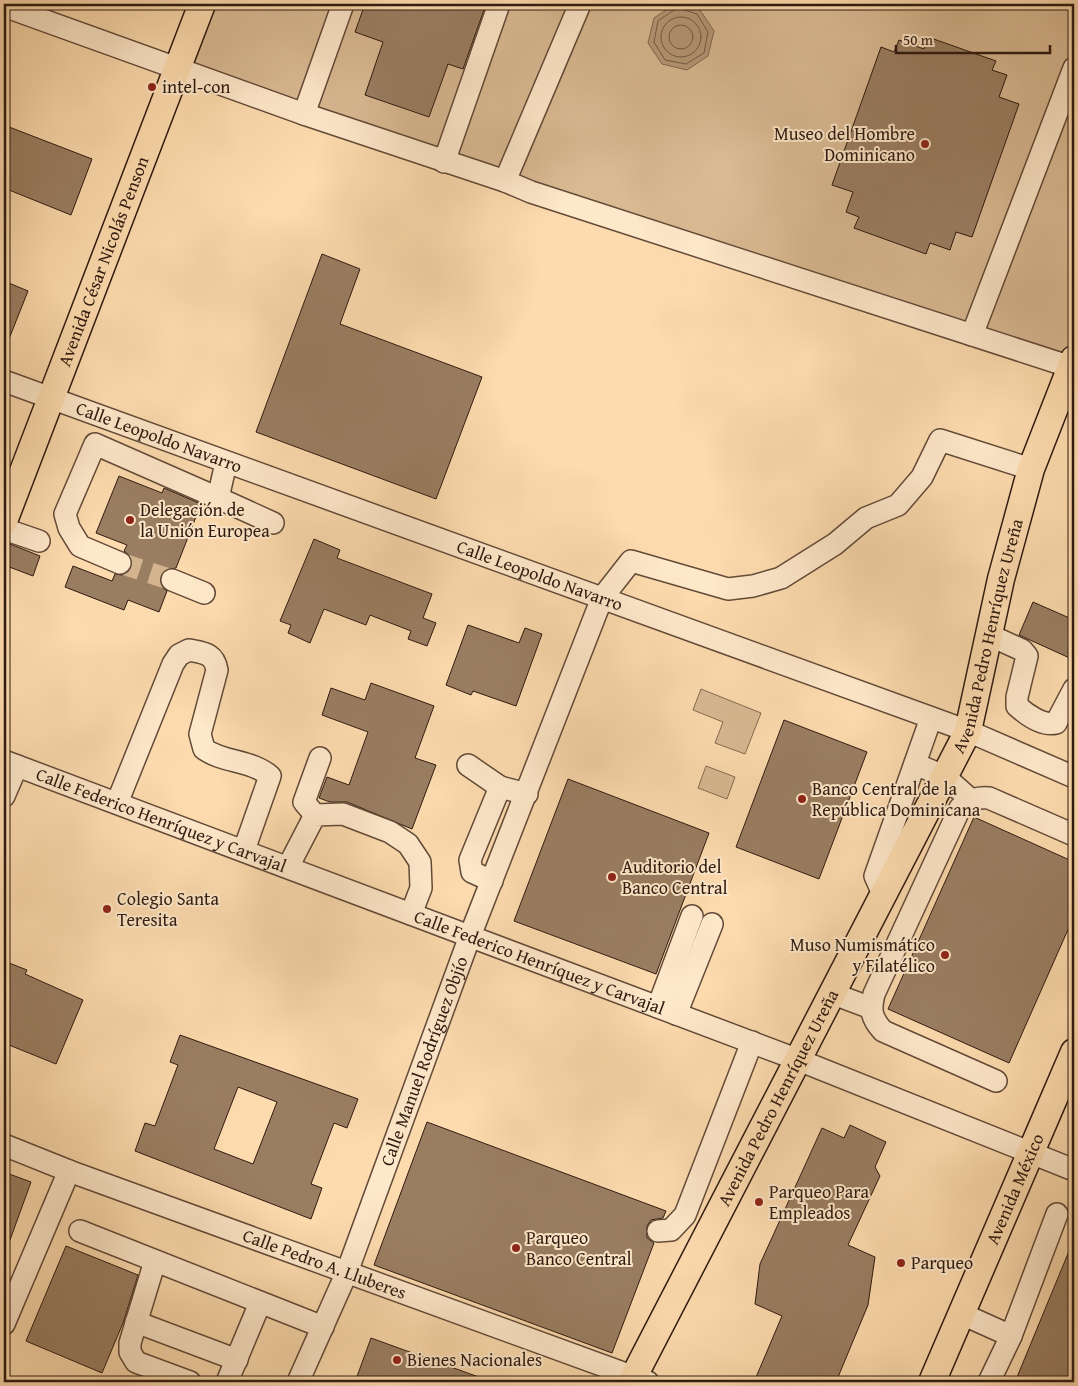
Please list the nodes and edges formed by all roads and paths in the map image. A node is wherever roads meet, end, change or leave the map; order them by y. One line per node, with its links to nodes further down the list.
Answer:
1 (202, 4): 6 (main road, Avenida César Nicolás Penson)
2 (343, 4): 8 (street)
3 (499, 4): 9 (street)
4 (580, 4): 10 (street)
5 (4, 6): 6 (street)
6 (178, 68): 8 (street); 15 (main road, Avenida César Nicolás Penson)
7 (1074, 68): 11 (street)
8 (304, 114): 9 (street)
9 (444, 162): 10 (street)
10 (505, 181): 11 (street)
11 (972, 336): 12 (street)
12 (1073, 363): 14 (main road, Avenida Pedro Henríquez Ureña)
13 (4, 381): 15 (street, Calle Leopoldo Navarro)
14 (1068, 397): 17 (main road, Avenida Pedro Henríquez Ureña)
15 (50, 399): 16 (street, Calle Leopoldo Navarro); 18 (main road, Avenida César Nicolás Penson)
16 (226, 463): 19 (street); 27 (street, Calle Leopoldo Navarro)
17 (1031, 469): 27 (street, Calle Manuel Rodríguez Objío); 28 (main road, Avenida Pedro Henríquez Ureña)
18 (10, 485): 20 (main road, Avenida César Nicolás Penson)
19 (218, 498): 21 (street); 24 (street)
20 (4, 521)
21 (273, 523)
22 (4, 529): 23 (street)
23 (39, 541)
24 (120, 563)
25 (172, 580): 26 (street)
26 (204, 593)
27 (602, 598): 30 (street, Calle Leopoldo Navarro); 39 (street, Calle Manuel Rodríguez Objío)
28 (989, 635): 29 (street); 31 (main road, Avenida Pedro Henríquez Ureña)
29 (1074, 688)
30 (931, 718): 31 (street, Calle Leopoldo Navarro); 34 (street)
31 (968, 731): 36 (main road, Avenida Pedro Henríquez Ureña); 37 (street, Calle Leopoldo Navarro)
32 (320, 758): 43 (street)
33 (10, 763): 40 (street); 42 (street, Calle Federico Henríquez y Carvajal)
34 (914, 764): 36 (street); 48 (street)
35 (468, 765): 38 (street)
36 (944, 776): 41 (street); 48 (main road, Avenida Pedro Henríquez Ureña)
37 (1074, 777)
38 (500, 787): 39 (street); 47 (street)
39 (526, 794): 47 (street, Calle Manuel Rodríguez Objío)
40 (4, 796)
41 (971, 800): 44 (street); 54 (street)
42 (117, 803): 45 (street, Calle Federico Henríquez y Carvajal); 45 (street)
43 (315, 815): 46 (street); 49 (street)
44 (1074, 836)
45 (244, 850): 46 (street, Calle Federico Henríquez y Carvajal)
46 (288, 867): 49 (street, Calle Federico Henríquez y Carvajal)
47 (492, 881): 52 (street, Calle Manuel Rodríguez Objío)
48 (882, 894): 53 (main road, Avenida Pedro Henríquez Ureña)
49 (411, 914): 52 (street, Calle Federico Henríquez y Carvajal)
50 (692, 916): 55 (street)
51 (712, 924): 55 (street)
52 (470, 936): 55 (street, Calle Federico Henríquez y Carvajal); 71 (street, Calle Manuel Rodríguez Objío)
53 (831, 993): 54 (street); 58 (main road, Avenida Pedro Henríquez Ureña)
54 (871, 1008): 59 (street)
55 (667, 1010): 56 (street, Calle Federico Henríquez y Carvajal)
56 (752, 1042): 58 (street, Calle Federico Henríquez y Carvajal); 66 (street)
57 (1074, 1052): 61 (main road, Avenida México)
58 (796, 1059): 61 (street, Calle Federico Henríquez y Carvajal); 64 (main road, Avenida Pedro Henríquez Ureña)
59 (996, 1081)
60 (4, 1145): 63 (street, Calle Pedro A. Lluberes)
61 (1030, 1154): 62 (street, Calle Federico Henríquez y Carvajal); 73 (main road, Avenida México)
62 (1074, 1170)
63 (69, 1171): 71 (street, Calle Pedro A. Lluberes); 75 (street)
64 (718, 1211): 66 (street); 69 (main road, Avenida Pedro Henríquez Ureña)
65 (1057, 1214): 77 (street)
66 (683, 1217): 68 (street); 69 (street)
67 (80, 1230): 70 (street)
68 (658, 1231)
69 (702, 1244): 79 (main road, Avenida Pedro Henríquez Ureña)
70 (155, 1261): 72 (street); 74 (street)
71 (347, 1272): 76 (street, Calle Manuel Rodríguez Objío); 79 (street, Calle Pedro A. Lluberes)
72 (260, 1303): 76 (street); 78 (street)
73 (962, 1314): 77 (street); 83 (main road, Avenida México)
74 (136, 1322): 78 (street); 80 (street)
75 (4, 1324)
76 (322, 1327): 82 (street, Calle Manuel Rodríguez Objío)
77 (1011, 1336): 84 (street)
78 (237, 1360): 81 (street)
79 (638, 1380)
80 (190, 1382)
81 (227, 1382)
82 (298, 1382)
83 (932, 1382)
84 (989, 1382)

